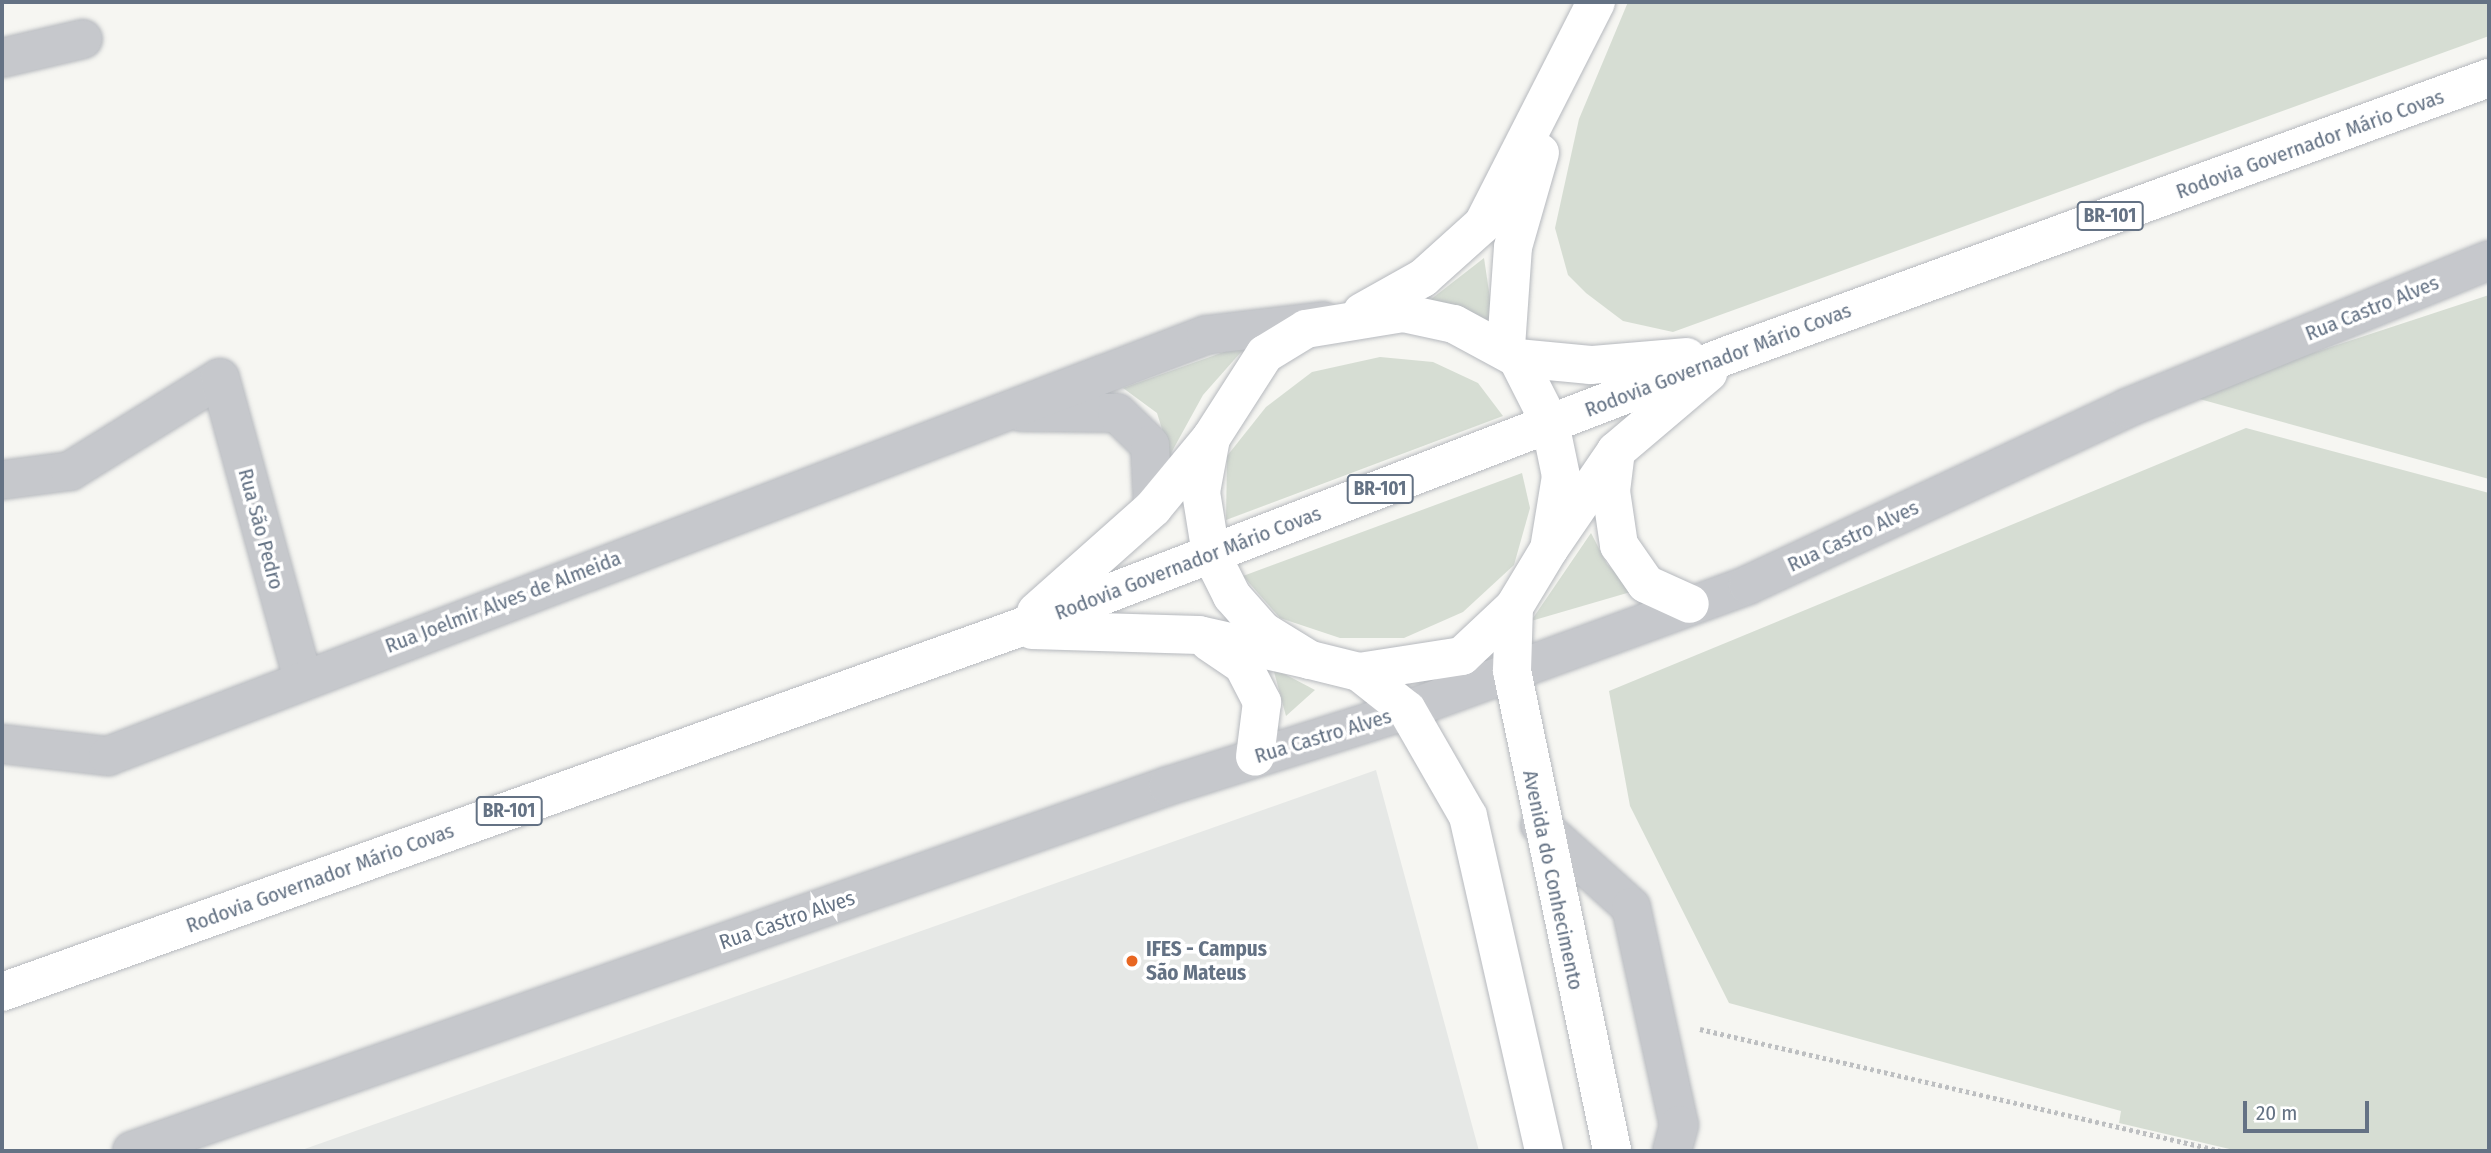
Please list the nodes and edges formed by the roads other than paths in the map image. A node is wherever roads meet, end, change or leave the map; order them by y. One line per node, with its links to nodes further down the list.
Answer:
1 (1596, 2): 5 (main road)
2 (83, 39): 3 (street)
3 (2, 58)
4 (2489, 78): 9 (main road, Rodovia Governador Mário Covas / BR-101)
5 (1560, 83): 7 (main road); 8 (main road)
6 (2489, 260): 18 (street, Rua Castro Alves)
7 (1351, 318): 8 (main road); 10 (street, Rua Joelmir Alves de Almeida); 12 (main road)
8 (1511, 352): 9 (main road); 11 (main road)
9 (1731, 354): 11 (main road, Rodovia Governador Mário Covas / BR-101); 13 (main road)
10 (998, 411): 15 (street, Rua Joelmir Alves de Almeida); 25 (street, Rua Joelmir Alves de Almeida)
11 (1550, 423): 16 (main road); 17 (main road, Rodovia Governador Mário Covas / BR-101)
12 (1211, 438): 15 (main road); 17 (main road)
13 (1616, 451): 16 (main road); 18 (main road)
14 (2, 480): 25 (street, Rua São Pedro)
15 (1153, 508): 20 (main road)
16 (1549, 549): 19 (main road)
17 (1210, 554): 20 (main road, Rodovia Governador Mário Covas / BR-101); 22 (main road)
18 (1690, 604): 24 (street, Rua Castro Alves)
19 (1514, 607): 23 (main road); 24 (main road, Avenida do Conhecimento)
20 (1016, 629): 21 (main road); 30 (main road, Rodovia Governador Mário Covas / BR-101)
21 (1199, 635): 22 (main road); 28 (main road)
22 (1310, 660): 23 (main road)
23 (1359, 671): 26 (main road)
24 (1512, 671): 26 (street, Rua Castro Alves); 29 (main road, Avenida do Conhecimento)
25 (303, 679): 27 (street, Rua Joelmir Alves de Almeida)
26 (1407, 710): 28 (street, Rua Castro Alves); 32 (main road)
27 (2, 744)
28 (1255, 757): 31 (street, Rua Castro Alves)
29 (1540, 825): 33 (main road, Avenida do Conhecimento); 34 (street)
30 (2, 992)
31 (132, 1151)
32 (1544, 1151)
33 (1612, 1151)
34 (1672, 1151)

